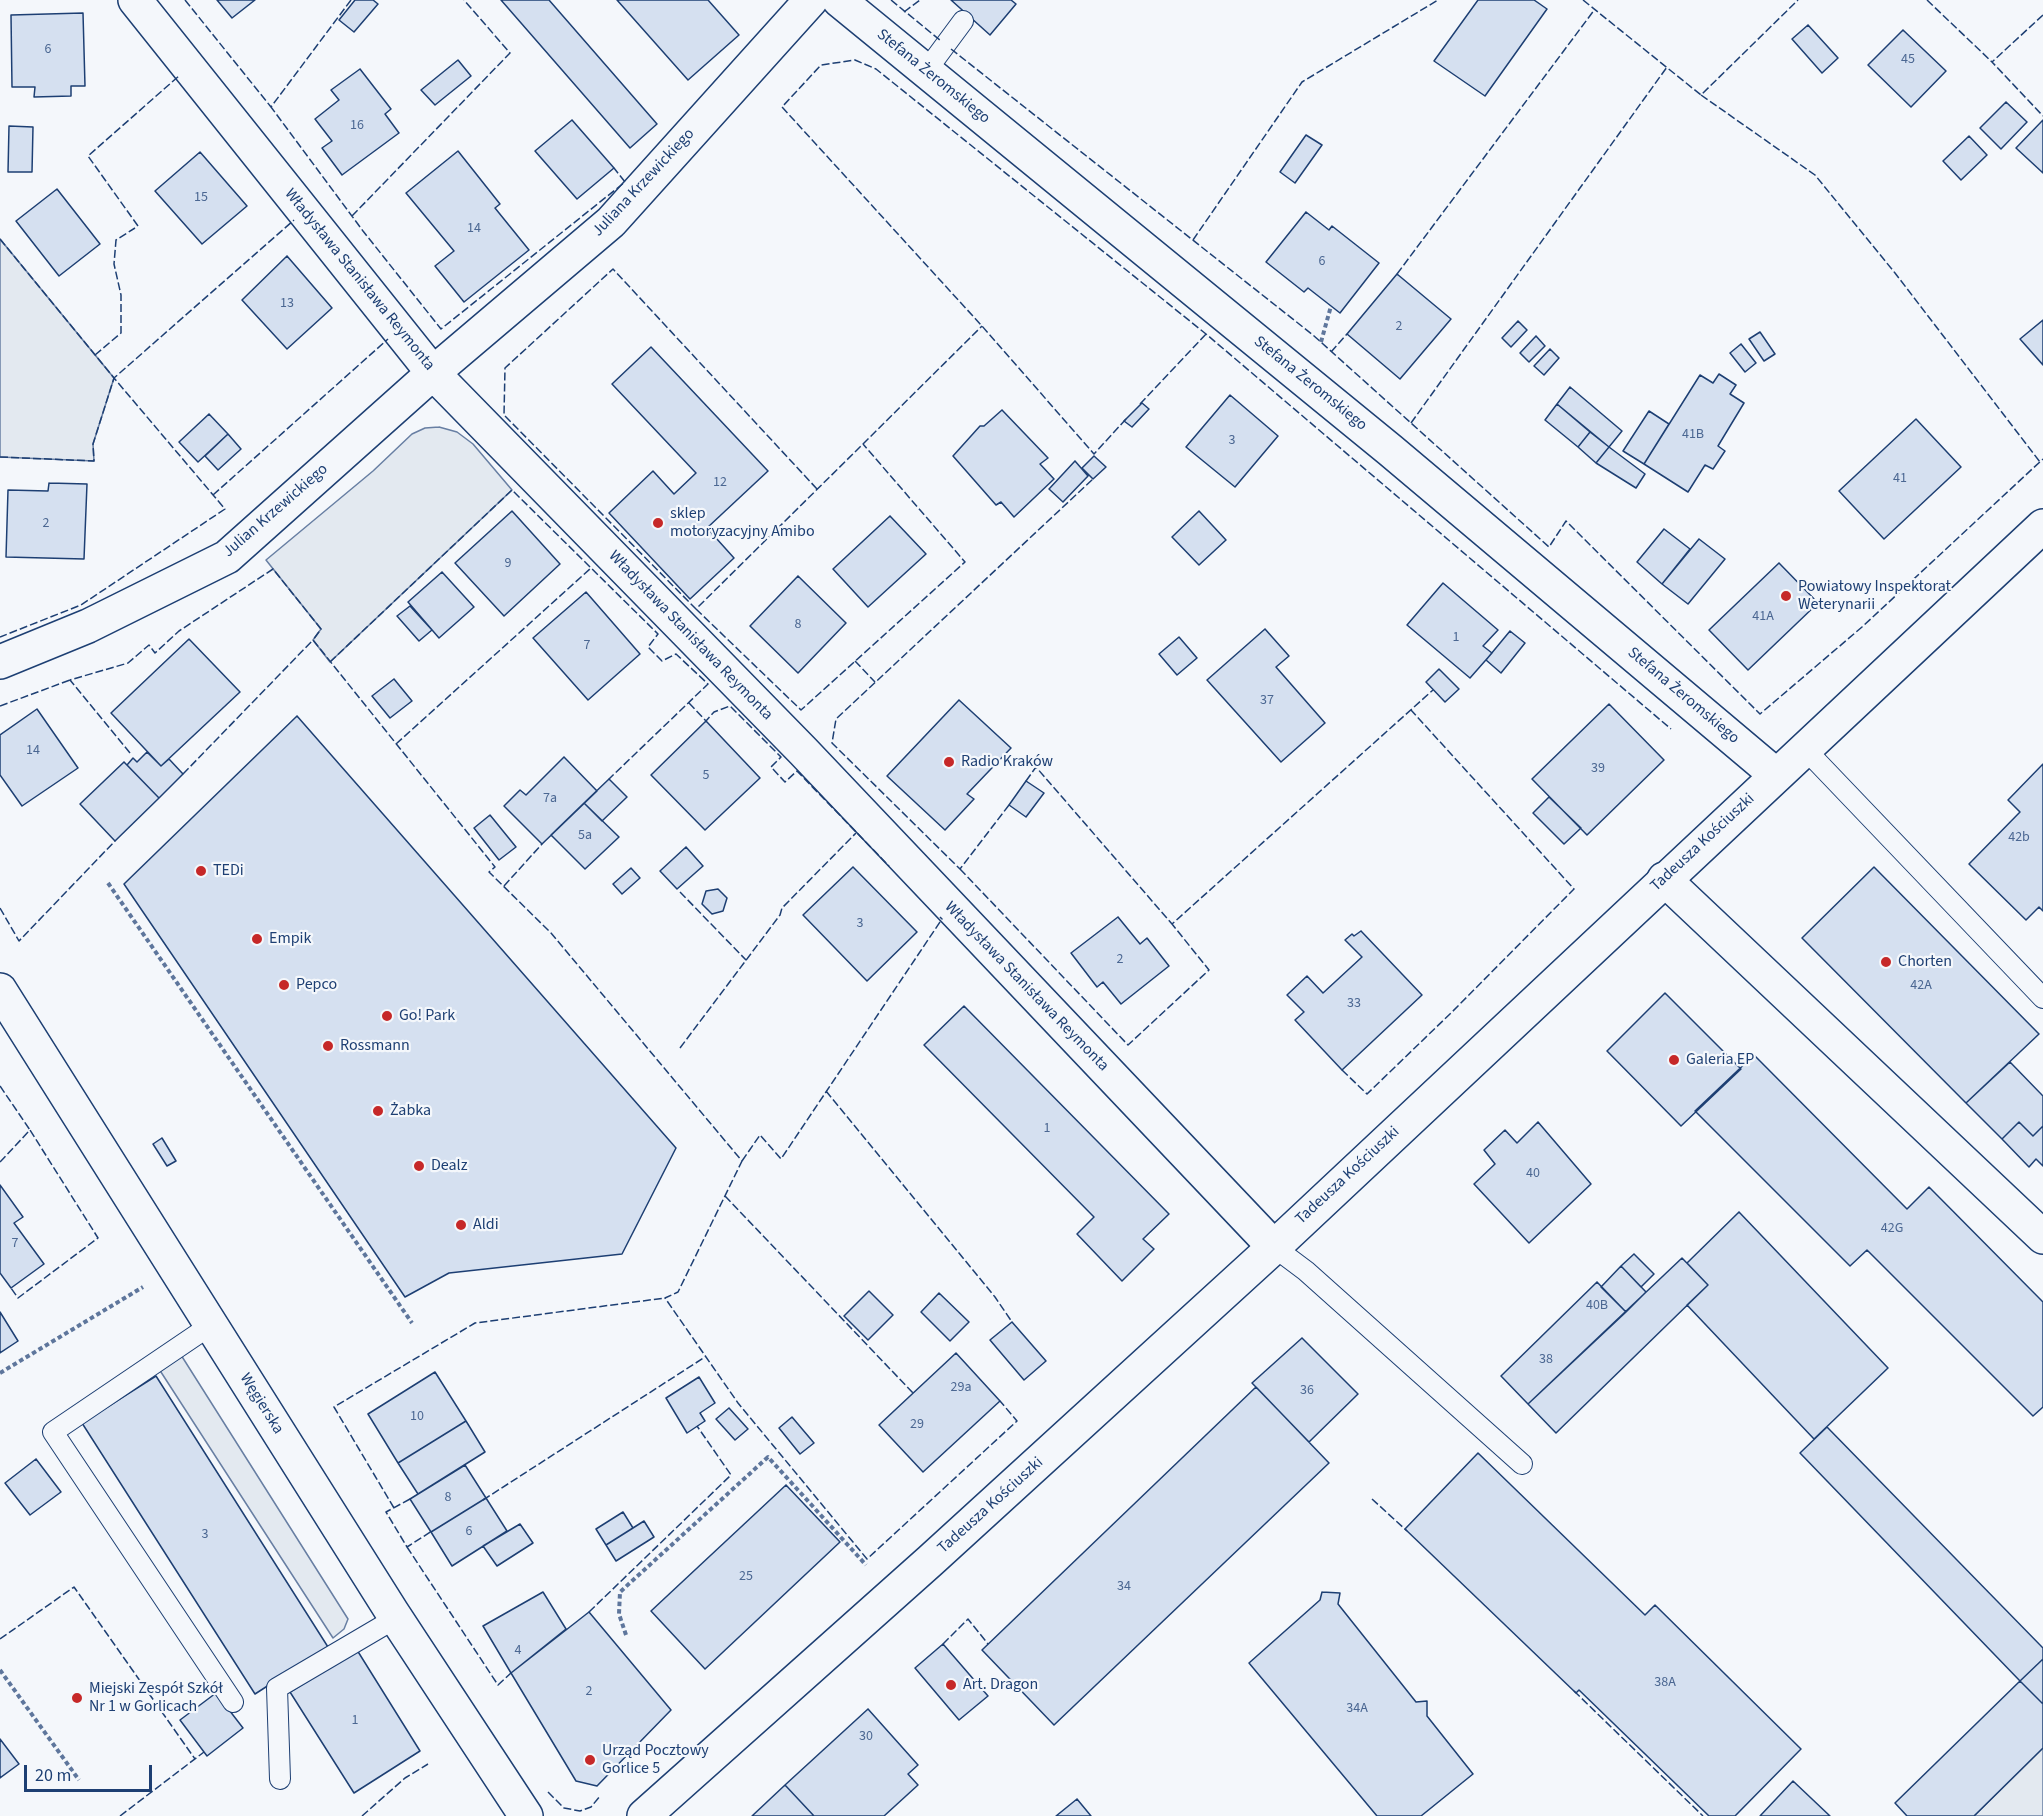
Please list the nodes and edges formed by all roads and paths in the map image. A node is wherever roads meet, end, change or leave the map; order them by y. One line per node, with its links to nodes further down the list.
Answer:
1 (135, 0): 8 (street, Władysława Stanisława Reymonta)
2 (812, 0): 8 (street, Juliana Krzewickiego)
3 (839, 0): 5 (street, Stefana Żeromskiego)
4 (963, 21): 5 (lane)
5 (926, 71): 12 (street, Stefana Żeromskiego)
6 (1331, 306): 7 (path)
7 (1321, 342)
8 (433, 373): 10 (street, Julian Krzewickiego); 18 (street, Władysława Stanisława Reymonta)
9 (2043, 526): 11 (street, Tadeusza Kościuszki)
10 (0, 662)
11 (1805, 749): 12 (street, Tadeusza Kościuszki); 16 (lane)
12 (1776, 775): 13 (street, Tadeusza Kościuszki)
13 (1664, 879): 17 (street); 18 (street, Tadeusza Kościuszki)
14 (108, 882): 20 (path)
15 (0, 990): 21 (street, Węgierska)
16 (2043, 998)
17 (2043, 1237)
18 (1274, 1247): 23 (lane); 32 (street, Tadeusza Kościuszki)
19 (148, 1284): 22 (path)
20 (412, 1323)
21 (211, 1325): 25 (street, Węgierska); 28 (lane)
22 (0, 1373)
23 (1522, 1464)
24 (870, 1570): 26 (path)
25 (396, 1618): 29 (lane); 31 (street, Węgierska)
26 (626, 1635)
27 (0, 1670): 30 (path)
28 (233, 1702)
29 (280, 1779)
30 (79, 1780)
31 (526, 1816)
32 (644, 1816)

